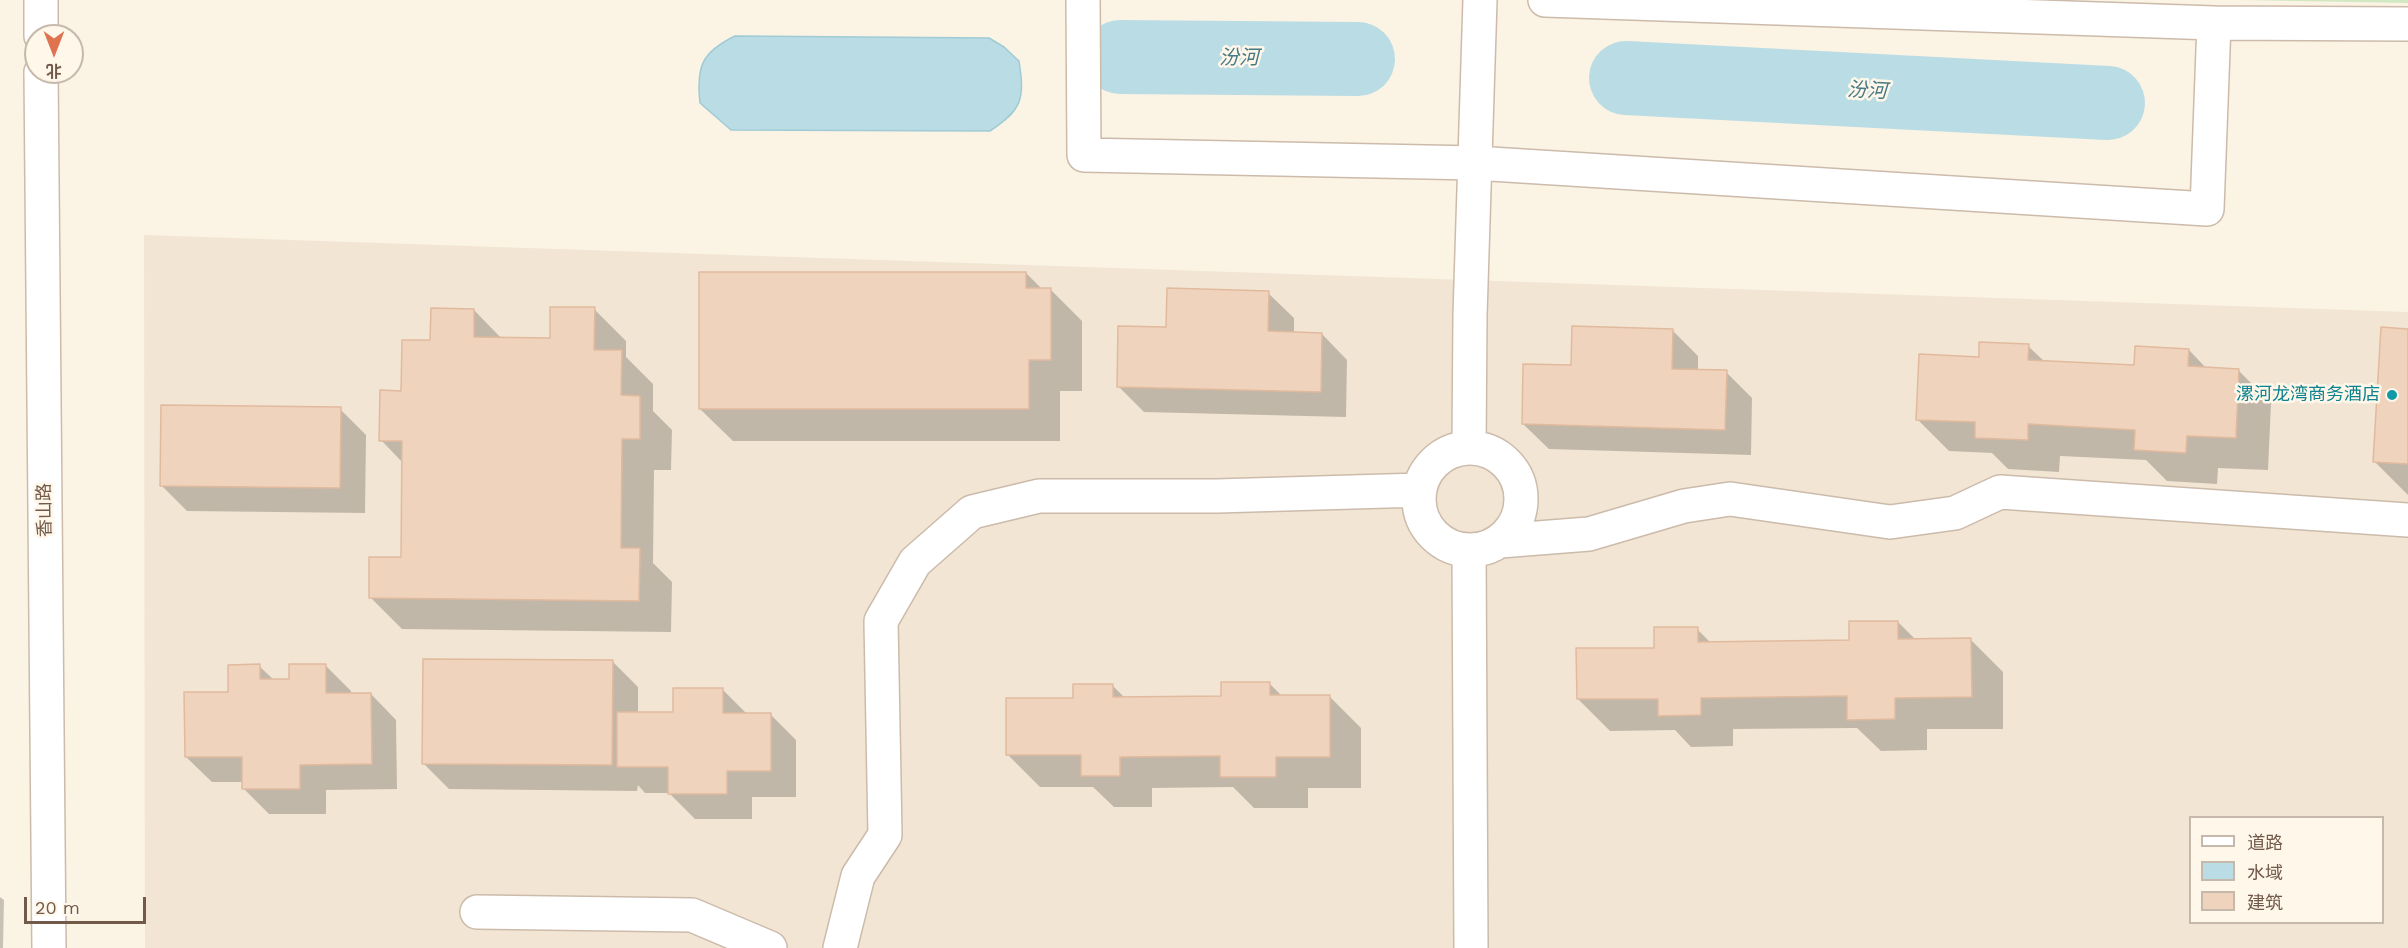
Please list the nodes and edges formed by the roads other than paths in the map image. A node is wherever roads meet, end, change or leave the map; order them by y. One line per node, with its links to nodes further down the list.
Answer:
1 (41, 0): 6 (street)
2 (1083, 0): 9 (street)
3 (1480, 0): 9 (street)
4 (1545, 0): 5 (street)
5 (2214, 23): 7 (street); 9 (street)
6 (41, 24)
7 (2408, 24)
8 (41, 84): 16 (street, 香山路)
9 (1475, 163): 10 (street)
10 (1469, 447): 11 (street); 13 (street)
11 (1420, 490): 14 (street); 18 (street)
12 (2408, 520): 13 (street)
13 (1500, 541): 14 (street)
14 (1469, 550): 19 (street)
15 (477, 912): 17 (street)
16 (49, 948)
17 (770, 948)
18 (840, 948)
19 (1471, 948)

